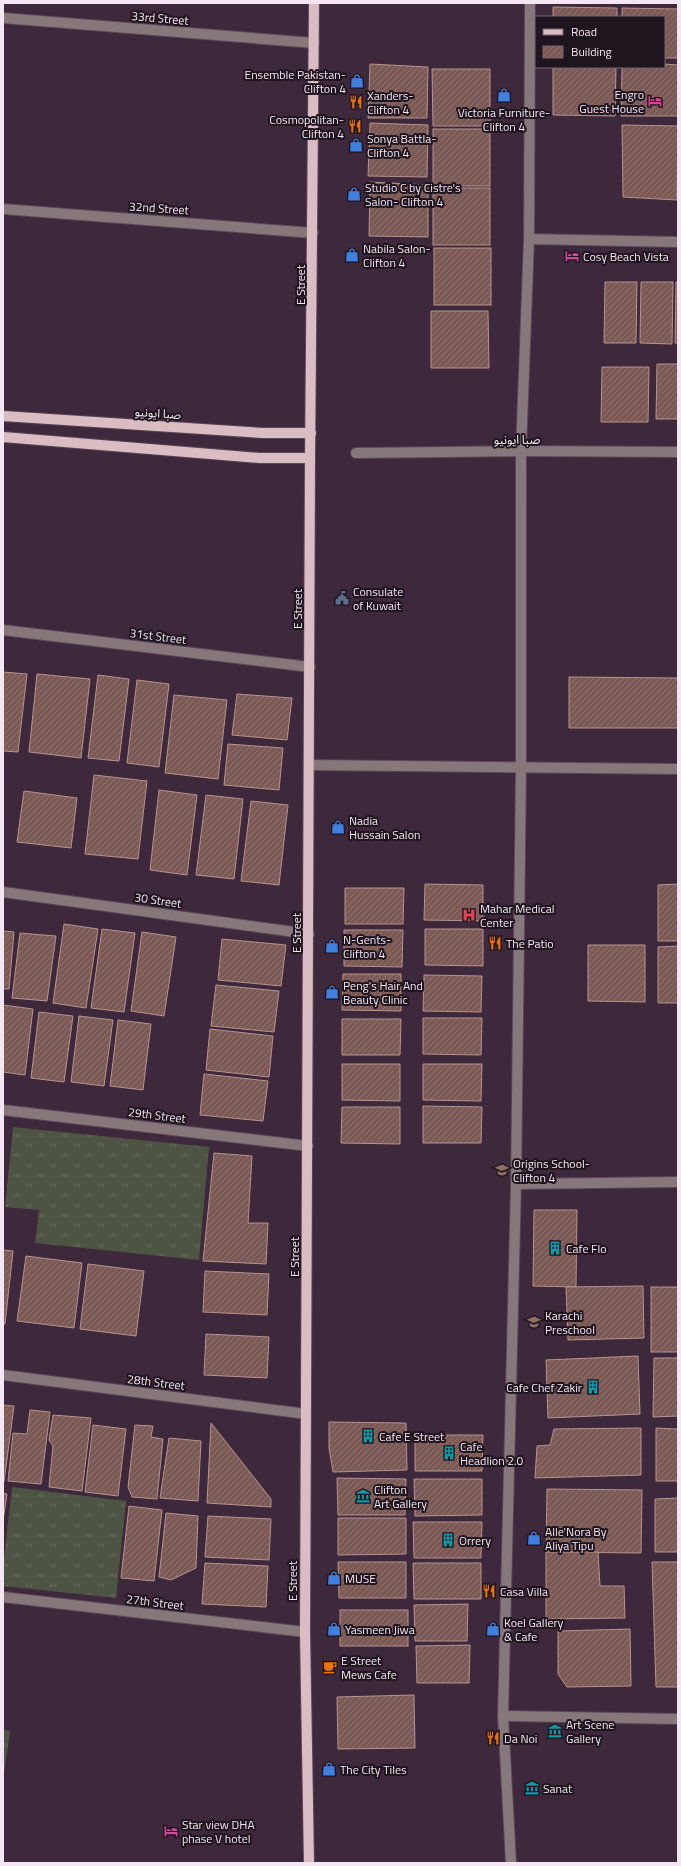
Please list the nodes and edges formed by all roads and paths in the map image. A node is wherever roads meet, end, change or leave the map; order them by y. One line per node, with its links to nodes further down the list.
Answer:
1 (314, 3): 4 (main road, E Street)
2 (530, 3): 7 (street)
3 (3, 18): 4 (street, 33rd Street)
4 (314, 43): 6 (main road, E Street)
5 (3, 209): 6 (street, 32nd Street)
6 (313, 233): 10 (main road, E Street)
7 (529, 239): 8 (street); 12 (street)
8 (678, 242)
9 (3, 416): 10 (main road, صبا ایونیو)
10 (311, 433): 15 (main road, E Street)
11 (3, 438): 15 (main road)
12 (521, 451): 13 (street, صبا ایونیو); 14 (street, صبا ایونیو); 19 (street)
13 (678, 452)
14 (356, 453)
15 (310, 458): 17 (main road, E Street)
16 (3, 630): 17 (street, 31st Street)
17 (310, 667): 18 (main road, E Street)
18 (310, 764): 19 (street); 22 (main road, E Street)
19 (521, 768): 20 (street); 26 (street)
20 (678, 769)
21 (3, 892): 22 (street, 30 Street)
22 (309, 934): 24 (main road, E Street)
23 (3, 1110): 24 (street, 29th Street)
24 (308, 1146): 28 (main road, E Street)
25 (678, 1182): 26 (street)
26 (516, 1184): 31 (street)
27 (3, 1375): 28 (street, 28th Street)
28 (306, 1414): 30 (main road, E Street)
29 (3, 1597): 30 (street, 27th Street)
30 (305, 1632): 33 (main road, E Street)
31 (503, 1716): 32 (street); 34 (street)
32 (678, 1719)
33 (309, 1863)
34 (511, 1863)

